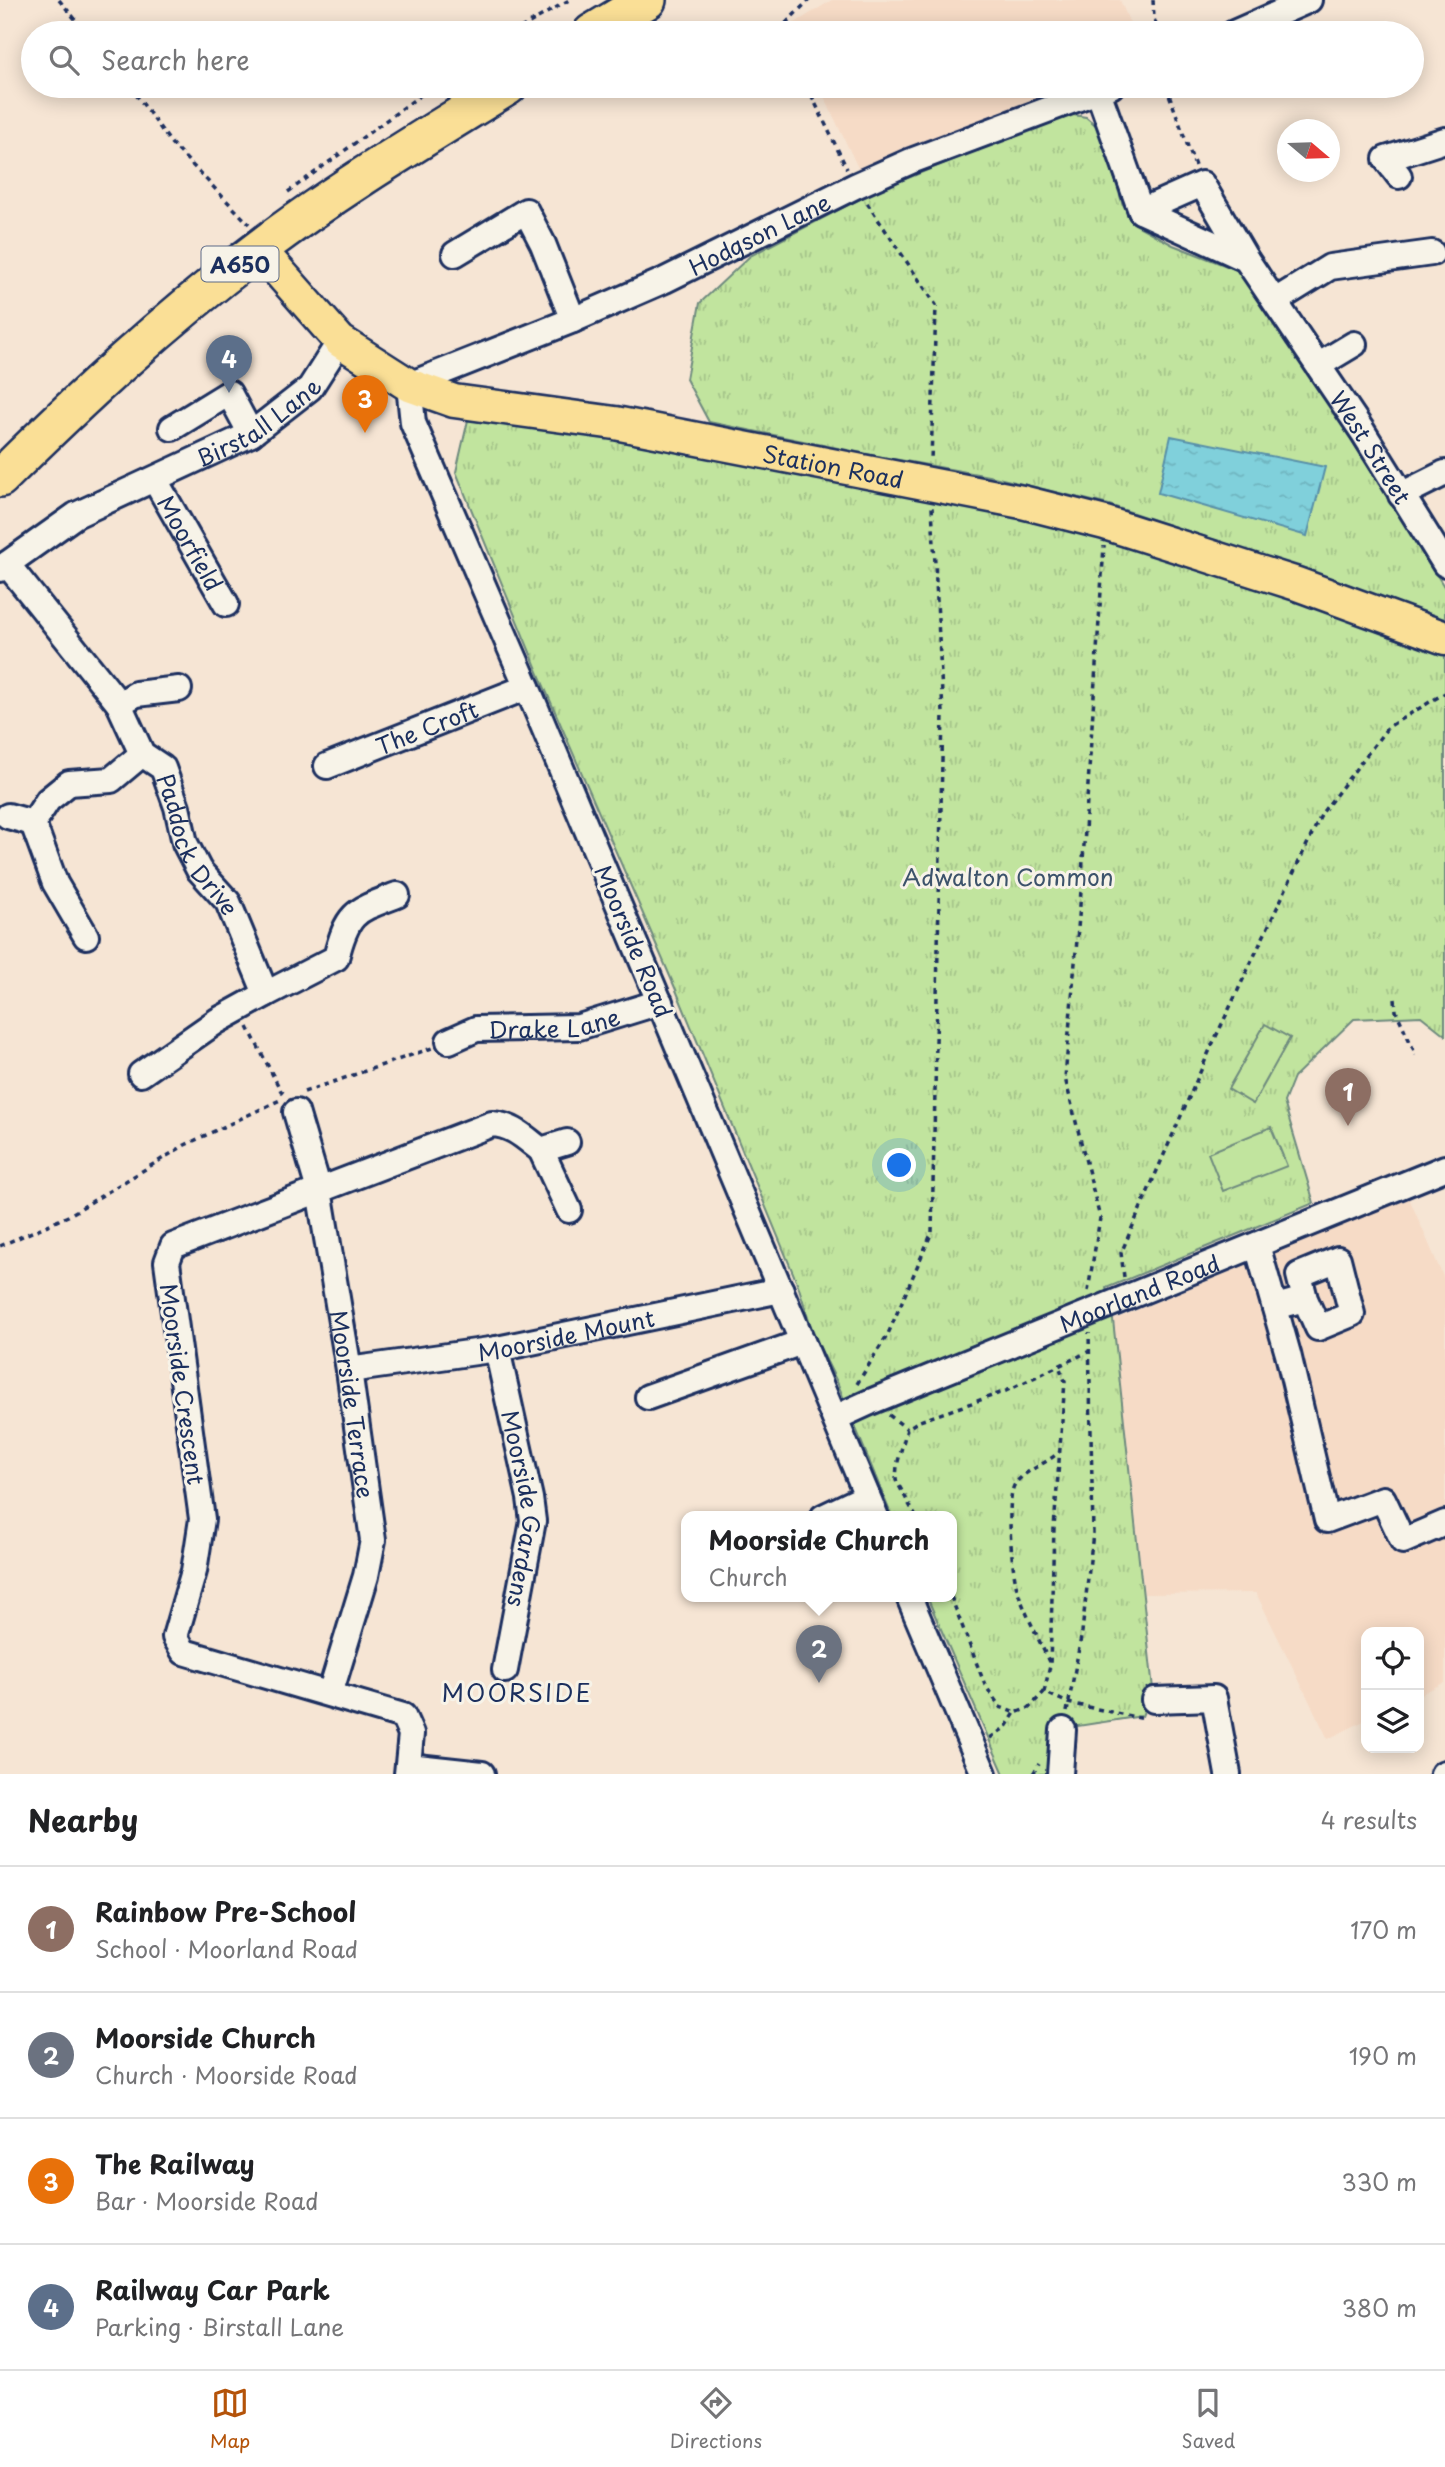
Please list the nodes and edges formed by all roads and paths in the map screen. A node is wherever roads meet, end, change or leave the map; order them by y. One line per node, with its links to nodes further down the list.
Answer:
1 (60, 0): 8 (path)
2 (569, 0): 9 (path)
3 (647, 0): 10 (highway)
4 (809, 0): 11 (path)
5 (1153, 0): 12 (path)
6 (1309, 0): 7 (street)
7 (1280, 6): 13 (street)
8 (77, 21)
9 (533, 21)
10 (612, 21)
11 (788, 21)
12 (1155, 21)
13 (1254, 21)
14 (139, 98): 25 (path)
15 (489, 98): 25 (highway, A650)
16 (813, 98): 23 (path)
17 (1078, 98): 23 (street, Hodgson Lane)
18 (1108, 98): 24 (street)
19 (1170, 98): 22 (path)
20 (1445, 140): 21 (street)
21 (1399, 176)
22 (1202, 184): 24 (street); 28 (street, West Street)
23 (855, 186): 30 (street, Hodgson Lane); 40 (path)
24 (1141, 211): 28 (street)
25 (259, 249): 31 (main road, Station Road); 38 (highway, A650)
26 (1432, 253): 29 (street)
27 (455, 254): 30 (street)
28 (1246, 259): 29 (street, West Street)
29 (1275, 301): 33 (street, West Street)
30 (573, 320): 34 (street, Hodgson Lane)
31 (340, 341): 34 (main road, Station Road); 36 (street, Birstall Lane)
32 (1354, 344): 33 (street, West Street)
33 (1319, 365): 41 (street, West Street)
34 (409, 385): 40 (main road, Station Road); 47 (street, Moorside Road)
35 (172, 428): 36 (street)
36 (251, 434): 39 (street, Birstall Lane)
37 (1445, 473): 41 (street)
38 (0, 478)
39 (155, 480): 44 (street, Birstall Lane); 45 (street, Moorfield)
40 (930, 484): 42 (main road, Station Road); 83 (path)
41 (1401, 495): 43 (street, West Street)
42 (1105, 523): 46 (main road, Station Road); 76 (path)
43 (1445, 565)
44 (4, 566): 50 (street, Paddock Drive)
45 (226, 604)
46 (1445, 638)
47 (527, 687): 52 (street, The Croft); 59 (street, Moorside Road)
48 (179, 689): 50 (street)
49 (1445, 693): 73 (path)
50 (119, 704): 51 (street, Paddock Drive)
51 (142, 754): 54 (street); 57 (street, Paddock Drive)
52 (327, 766)
53 (8, 816): 54 (street)
54 (33, 823): 56 (street)
55 (397, 895): 57 (street)
56 (86, 936)
57 (266, 994): 60 (street)
58 (1395, 999): 62 (path)
59 (660, 1002): 61 (street, Drake Lane); 72 (street, Moorside Road)
60 (238, 1010): 63 (street); 64 (path)
61 (449, 1041): 64 (path)
62 (1416, 1055)
63 (141, 1074)
64 (293, 1105): 68 (street, Moorside Terrace); 71 (path)
65 (567, 1142): 66 (street)
66 (541, 1150): 68 (street, Moorside Crescent); 69 (street)
67 (1445, 1168): 70 (street, Moorland Road)
68 (319, 1190): 81 (street, Moorside Terrace); 94 (street, Moorside Crescent)
69 (569, 1210)
70 (1257, 1245): 73 (street, Moorland Road); 75 (street)
71 (0, 1246)
72 (781, 1290): 77 (street, Moorside Road); 78 (street, Moorside Mount)
73 (1130, 1296): 76 (street, Moorland Road)
74 (1305, 1299): 75 (street)
75 (1275, 1307): 88 (street)
76 (1085, 1314): 79 (path); 83 (street, Moorland Road)
77 (802, 1342): 82 (street); 83 (street, Moorside Road)
78 (497, 1349): 81 (street, Moorside Mount); 92 (street, Moorside Gardens)
79 (1090, 1351): 80 (path); 96 (path)
80 (1059, 1366): 84 (path); 87 (path)
81 (349, 1370): 94 (street, Moorside Terrace)
82 (648, 1397)
83 (835, 1419): 85 (street, Moorside Road)
84 (1060, 1451): 91 (path); 91 (path)
85 (871, 1506): 86 (street, Moorside Road)
86 (849, 1511)
87 (913, 1511)
88 (1445, 1523)
89 (911, 1602): 99 (street)
90 (953, 1602): 97 (path)
91 (1050, 1666): 93 (path)
92 (505, 1670)
93 (1044, 1692): 96 (path); 97 (path)
94 (330, 1694): 100 (street, Moorside Crescent)
95 (1154, 1700): 96 (path); 104 (street)
96 (1068, 1703): 98 (path)
97 (1015, 1713): 99 (path)
98 (1063, 1730): 103 (street)
99 (974, 1749): 102 (street)
100 (407, 1770): 101 (street)
101 (482, 1774)
102 (984, 1774)
103 (1060, 1774)
104 (1228, 1774)

